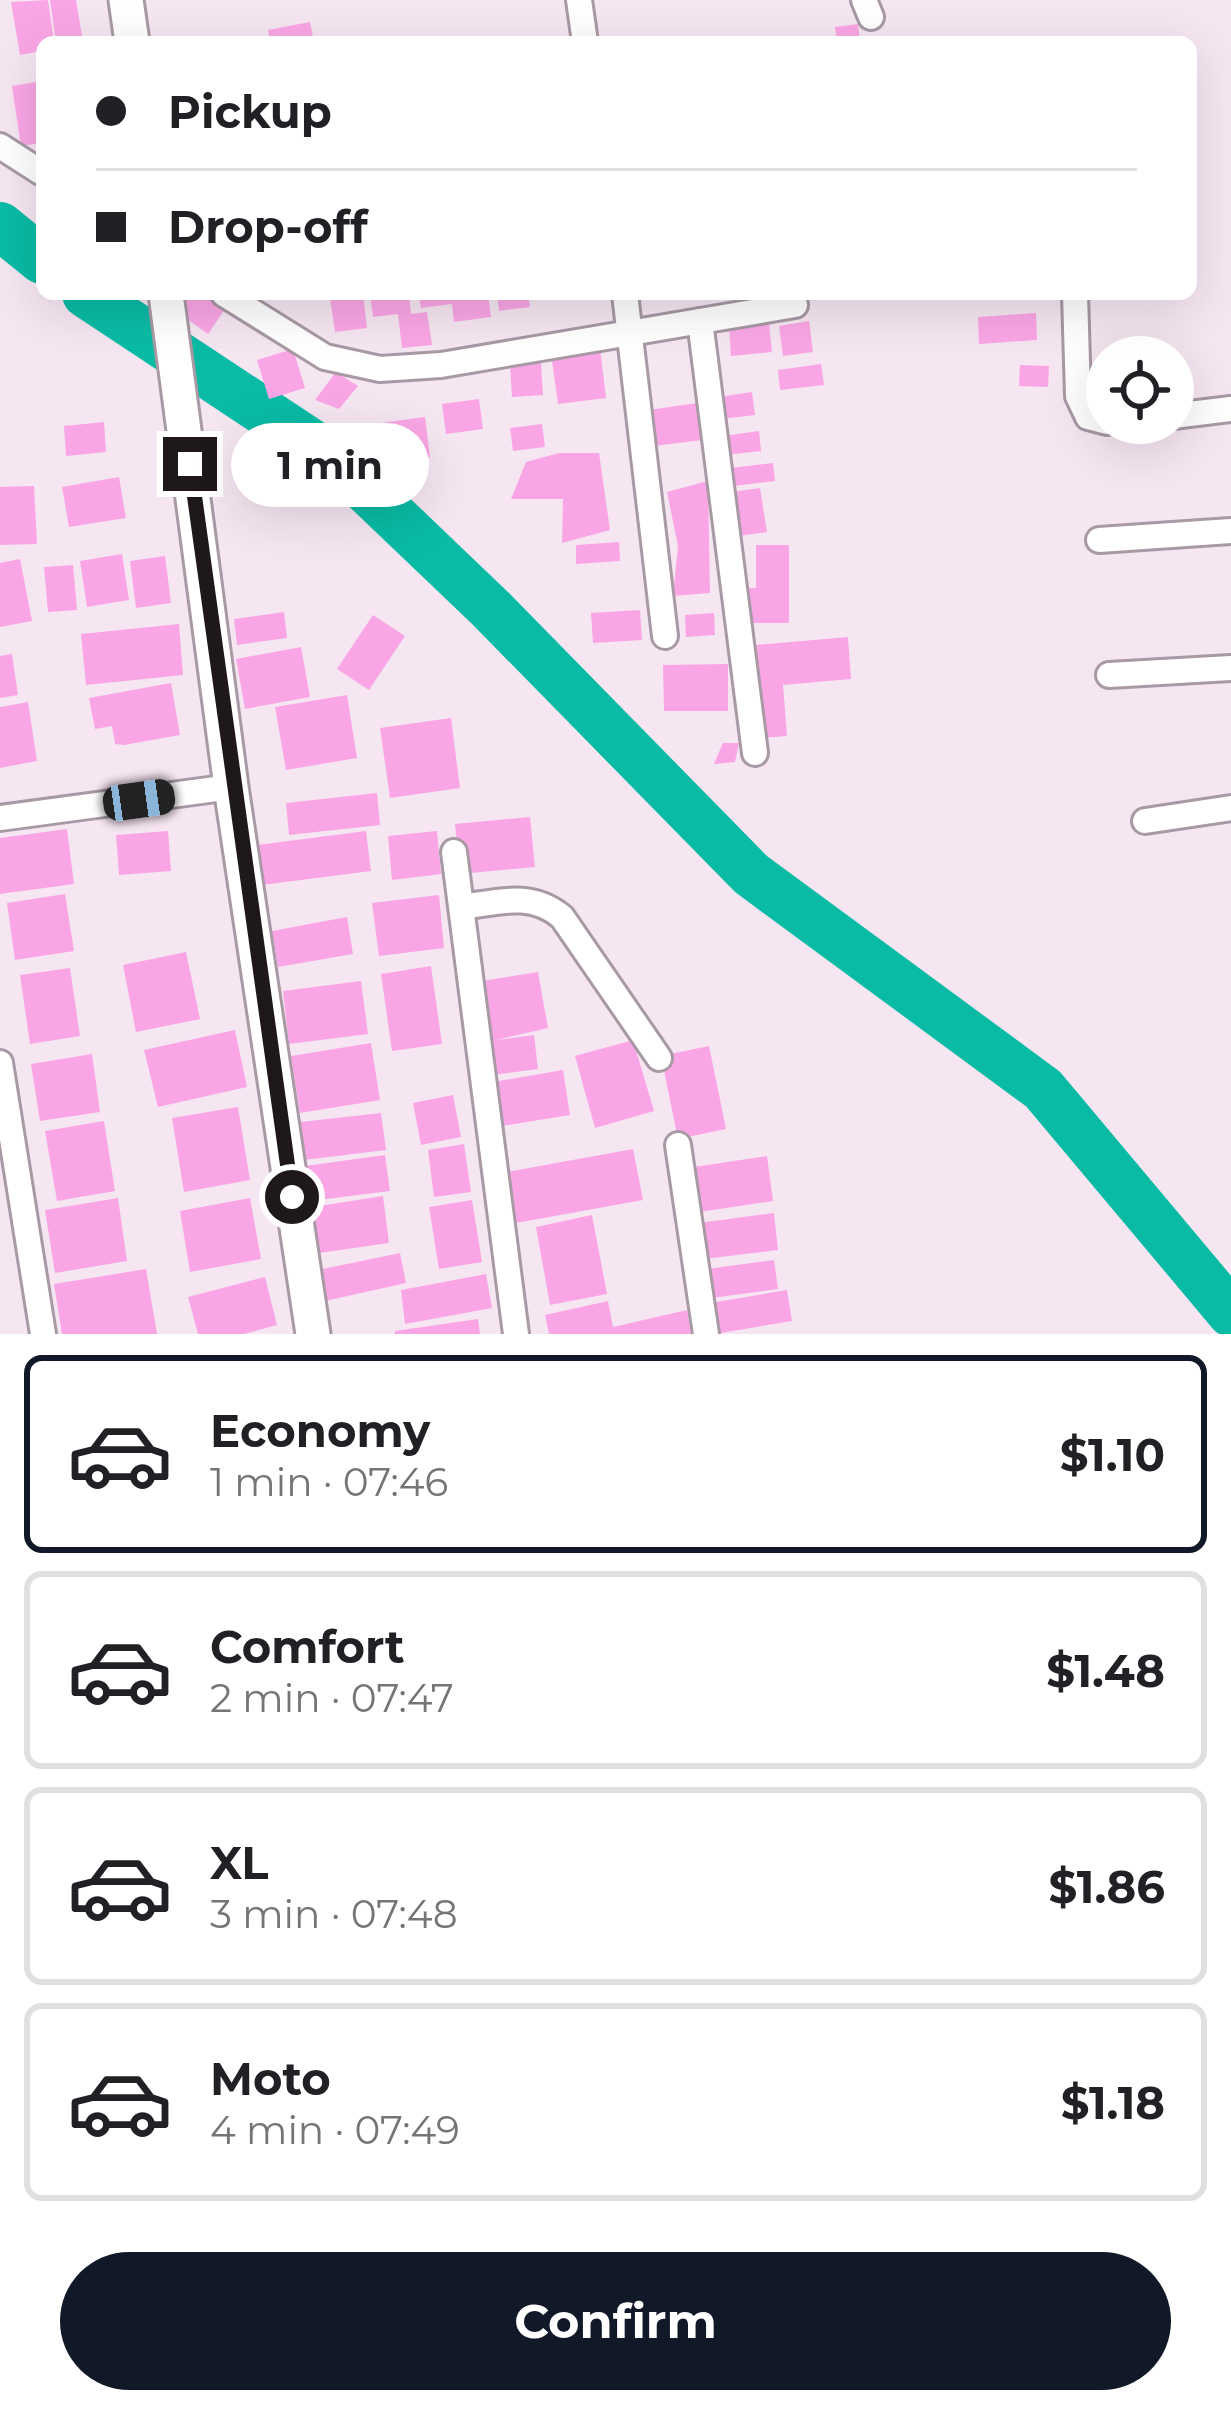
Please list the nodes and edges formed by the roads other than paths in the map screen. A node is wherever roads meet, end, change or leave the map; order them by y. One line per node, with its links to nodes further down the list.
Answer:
1 (126, 0): 3 (street)
2 (579, 0): 4 (street)
3 (131, 36)
4 (584, 36)
5 (0, 146): 6 (street)
6 (36, 168)
7 (167, 300): 23 (street)
8 (234, 300): 13 (street)
9 (626, 300): 13 (street)
10 (1075, 300): 15 (street)
11 (795, 305): 12 (street)
12 (700, 321): 13 (street); 22 (street)
13 (631, 330): 19 (street)
14 (1231, 409): 16 (street)
15 (1086, 413)
16 (1194, 413)
17 (1231, 531): 18 (street)
18 (1099, 540)
19 (665, 636)
20 (1231, 668): 21 (street)
21 (1109, 675)
22 (755, 753)
23 (231, 788): 25 (street); 33 (street)
24 (1231, 808): 26 (street)
25 (0, 818)
26 (1145, 820)
27 (454, 851): 28 (street)
28 (461, 907): 29 (street); 34 (street)
29 (659, 1058)
30 (0, 1063): 32 (street)
31 (678, 1145): 35 (street)
32 (43, 1334)
33 (313, 1334)
34 (516, 1334)
35 (706, 1334)

